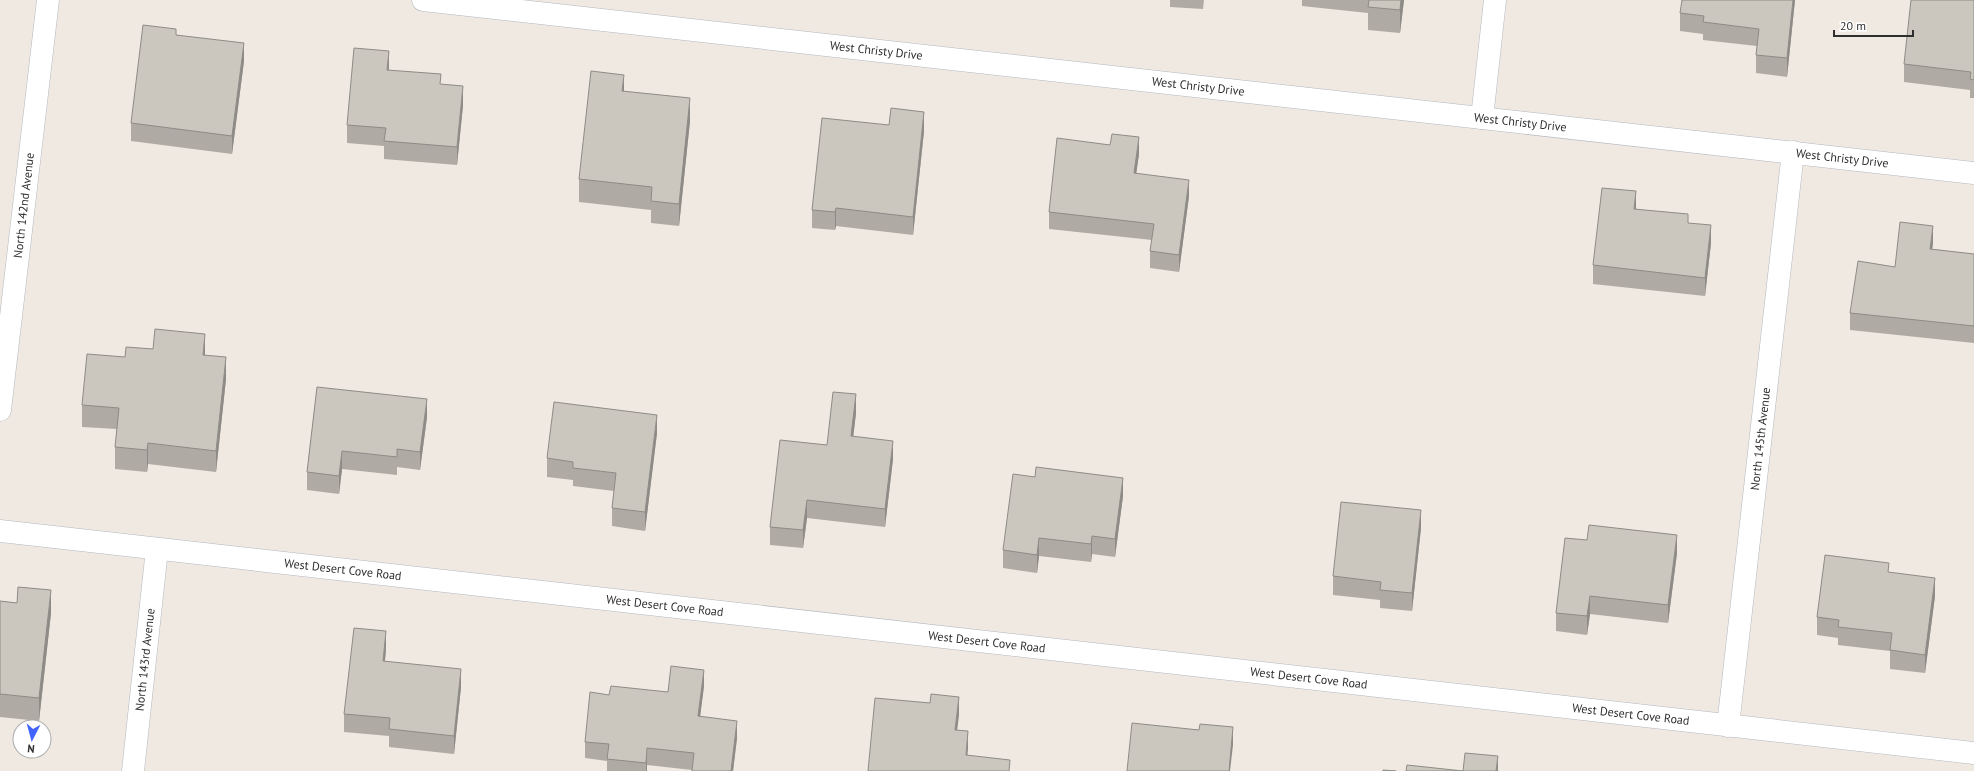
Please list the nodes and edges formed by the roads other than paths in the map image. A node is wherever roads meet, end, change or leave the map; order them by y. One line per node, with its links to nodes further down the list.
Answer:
1 (48, 0): 7 (street, North 142nd Avenue)
2 (423, 0): 4 (street, West Christy Drive)
3 (1495, 0): 4 (street)
4 (1482, 118): 5 (street, West Christy Drive)
5 (1793, 152): 6 (street, West Christy Drive); 10 (street, North 145th Avenue)
6 (1974, 173)
7 (0, 410)
8 (0, 532): 9 (street, West Desert Cove Road)
9 (157, 549): 10 (street, West Desert Cove Road); 12 (street, North 143rd Avenue)
10 (1728, 726): 11 (street, West Desert Cove Road)
11 (1974, 753)
12 (133, 771)

